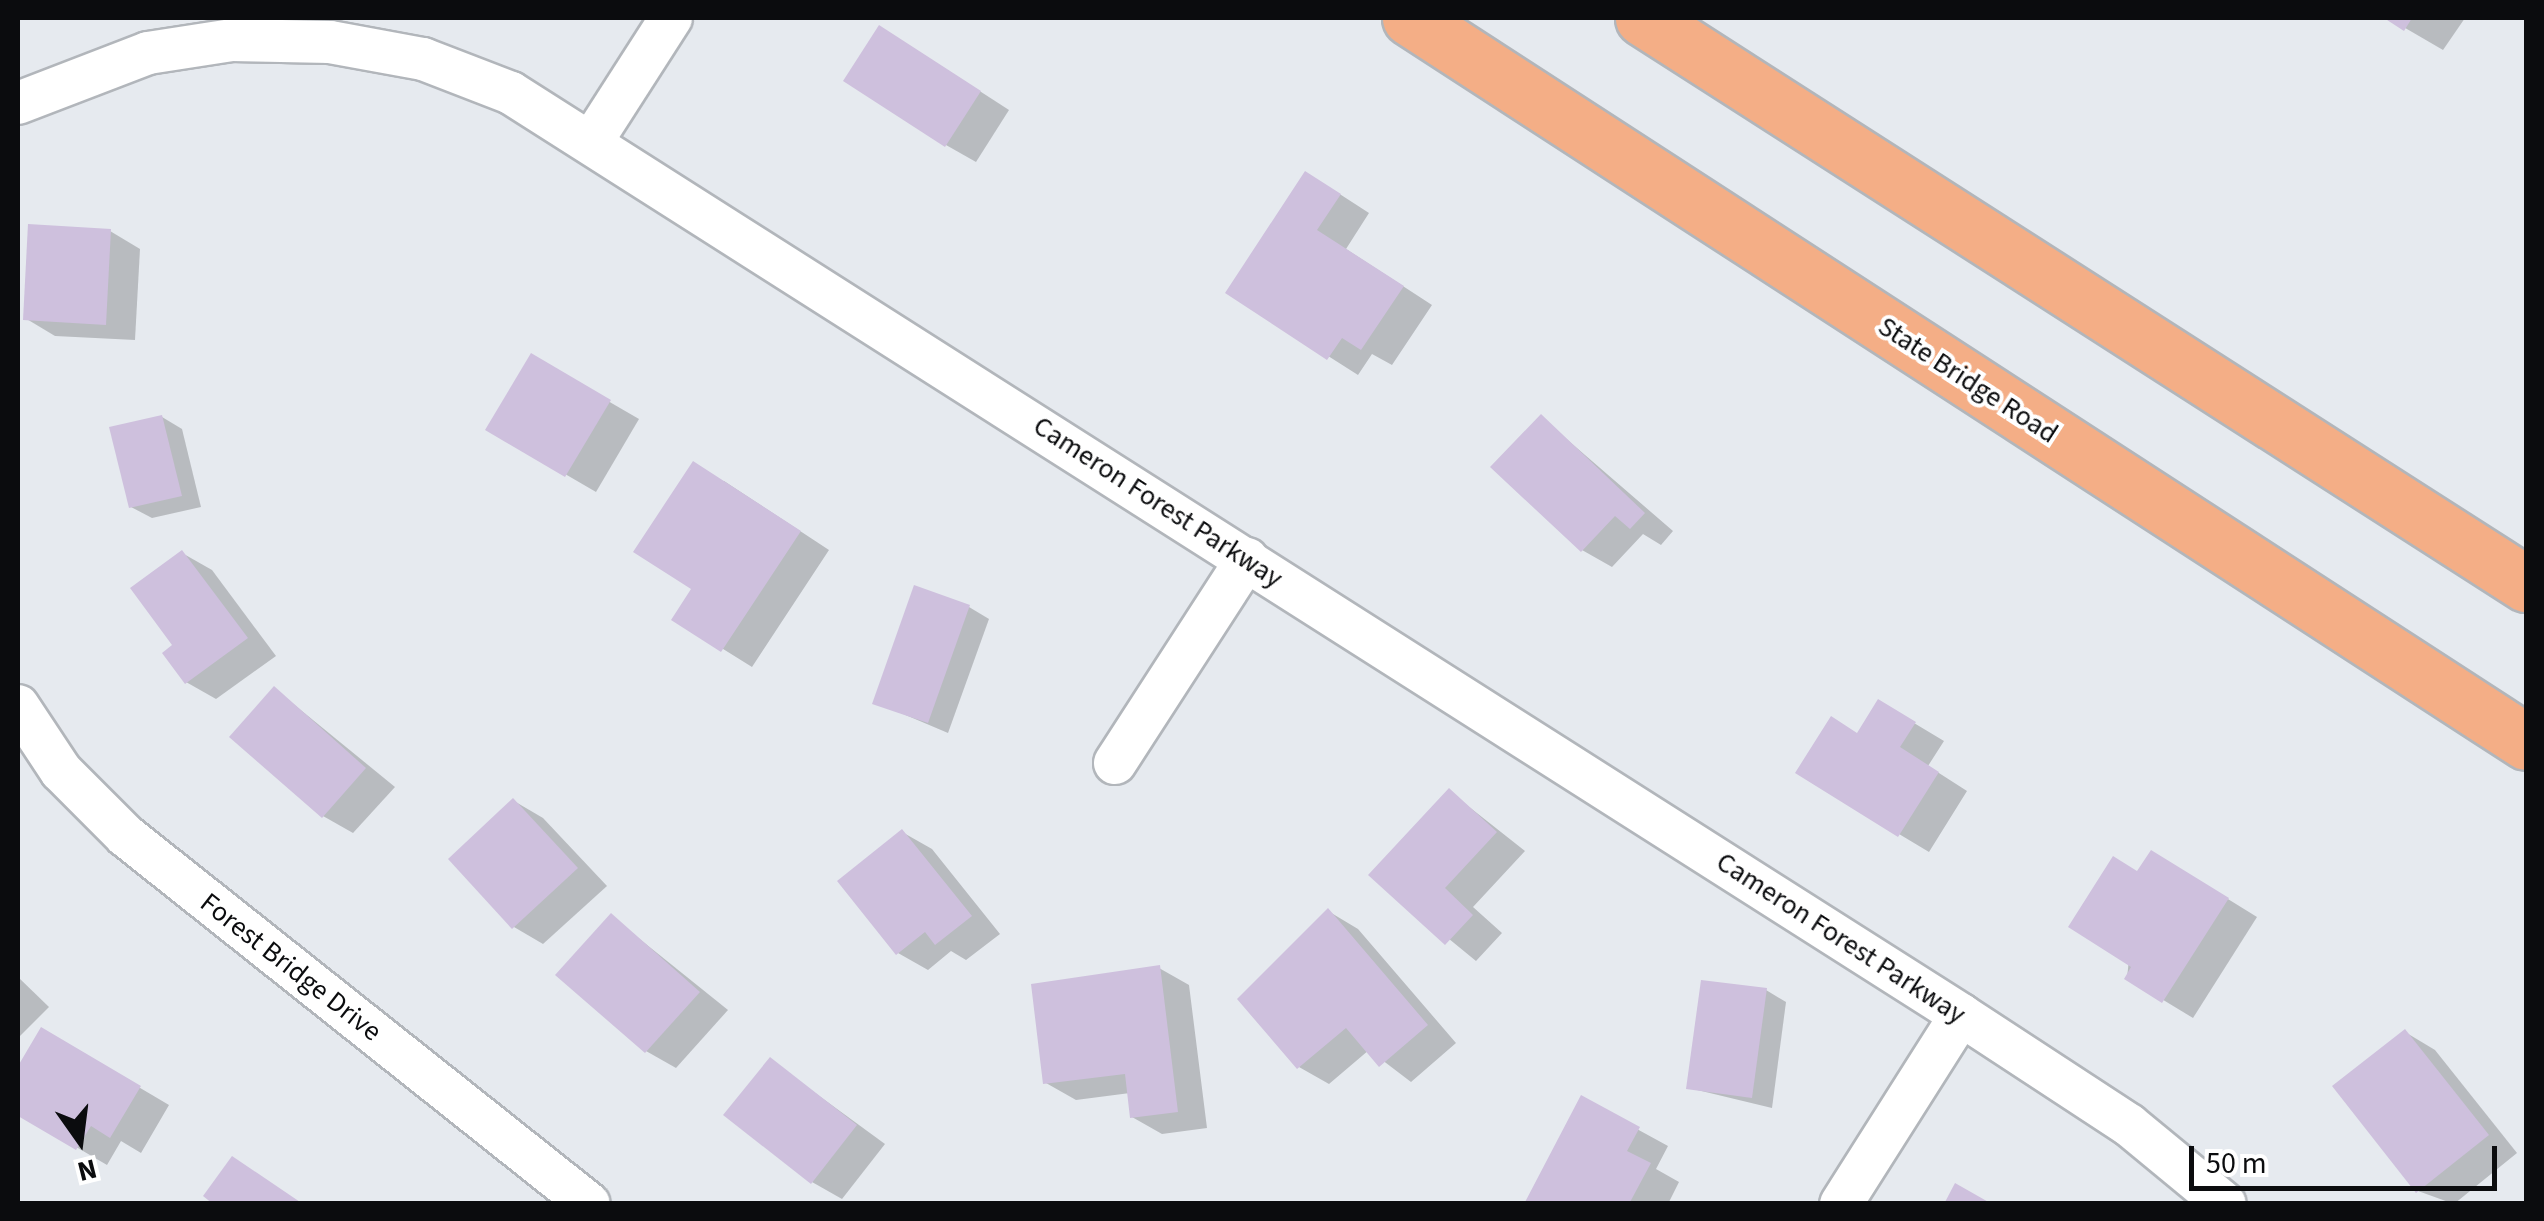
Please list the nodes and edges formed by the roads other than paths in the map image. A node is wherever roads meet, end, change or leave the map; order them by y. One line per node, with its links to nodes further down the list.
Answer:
1 (671, 18): 5 (street)
2 (1410, 18): 9 (highway, State Bridge Road)
3 (1643, 18): 7 (highway)
4 (18, 102): 5 (street, Cameron Forest Parkway)
5 (592, 140): 6 (street, Cameron Forest Parkway)
6 (1248, 559): 10 (street); 11 (street, Cameron Forest Parkway)
7 (2526, 584)
8 (18, 706): 12 (street, Forest Bridge Drive)
9 (2526, 742)
10 (1115, 763)
11 (1961, 1015): 13 (street); 14 (street, Cameron Forest Parkway)
12 (589, 1204)
13 (1841, 1204)
14 (2225, 1204)

